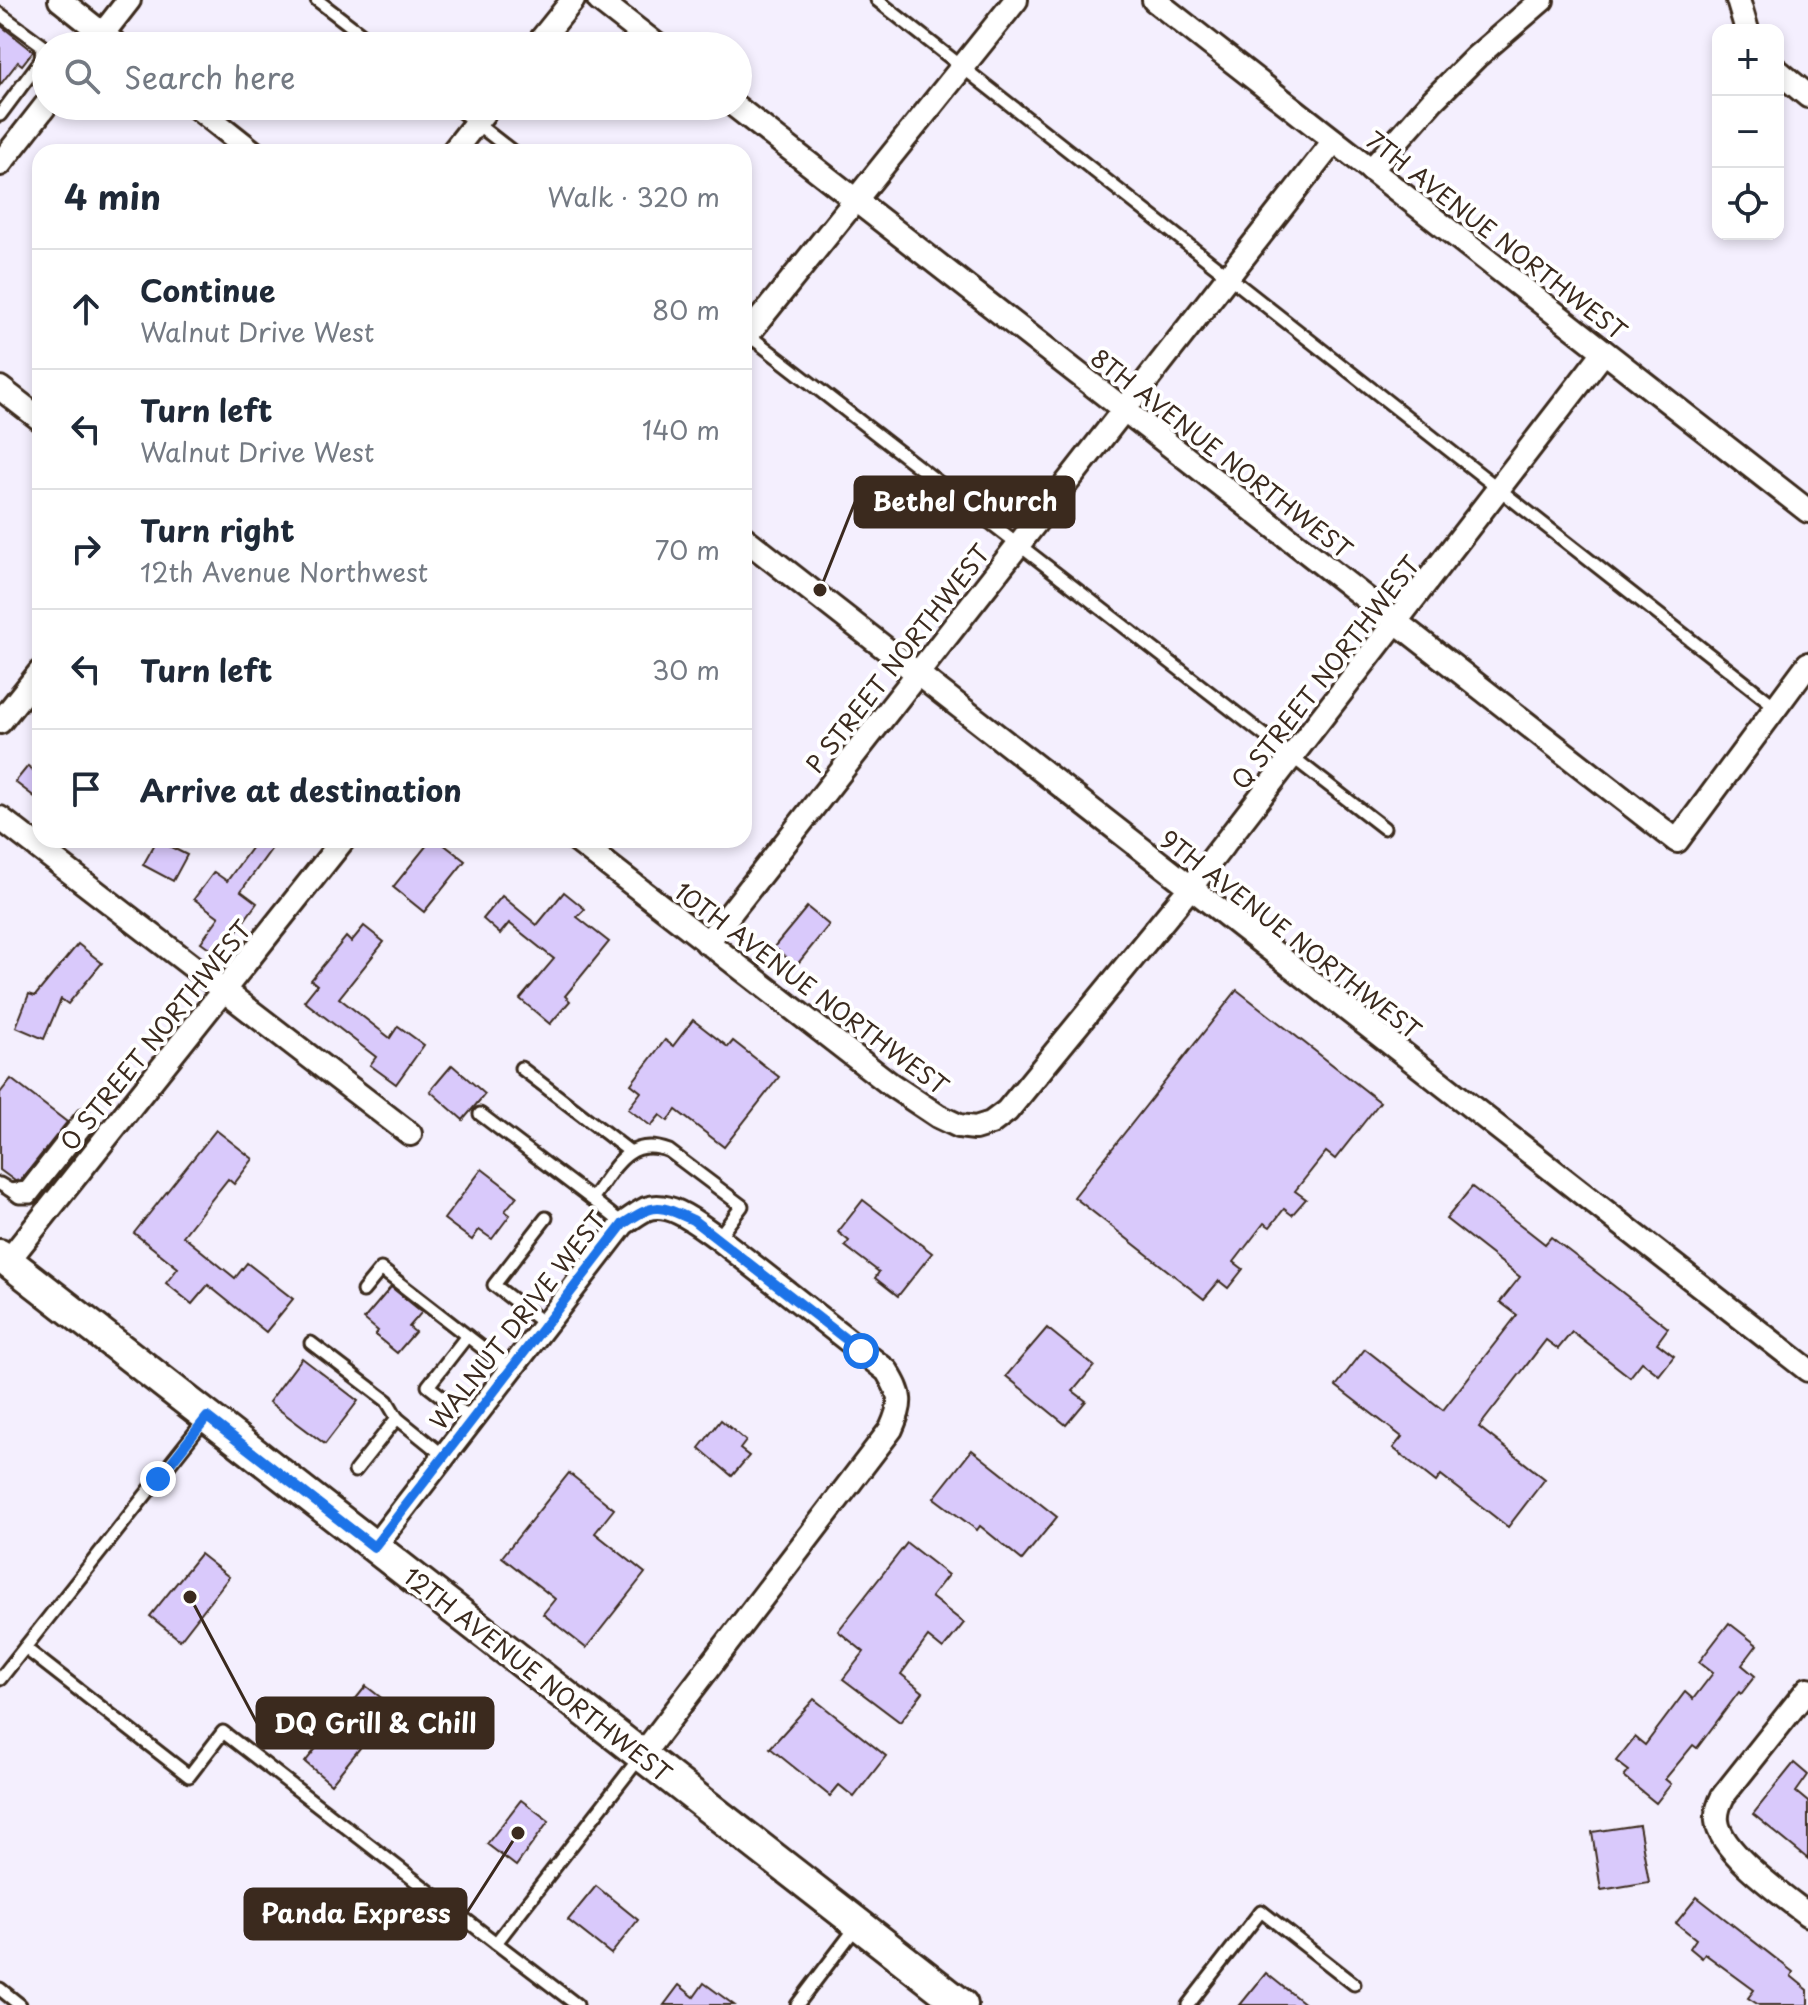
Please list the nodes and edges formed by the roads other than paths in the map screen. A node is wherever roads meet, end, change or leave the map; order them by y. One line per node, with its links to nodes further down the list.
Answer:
1 (129, 0): 14 (street)
2 (317, 0): 15 (lane)
3 (573, 0): 16 (street)
4 (599, 0): 17 (street)
5 (877, 0): 19 (lane)
6 (1016, 0): 19 (street)
7 (1154, 0): 29 (street, 7TH AVENUE NORTHWEST)
8 (1542, 0): 34 (street)
9 (1738, 0): 12 (street)
10 (69, 3): 13 (street)
11 (0, 14): 18 (lane)
12 (1745, 24)
13 (96, 32)
14 (111, 32)
15 (359, 32)
16 (547, 32)
17 (640, 32)
18 (32, 38)
19 (962, 67): 35 (street); 36 (lane)
20 (32, 72): 23 (lane)
21 (1784, 76): 22 (street)
22 (1808, 96)
23 (0, 115)
24 (752, 119): 35 (street, 8TH AVENUE NORTHWEST)
25 (34, 120): 33 (street)
26 (213, 120): 30 (street)
27 (477, 120): 31 (street)
28 (487, 120): 32 (lane)
29 (1334, 141): 34 (street, 7TH AVENUE NORTHWEST); 36 (street, P STREET NORTHWEST)
30 (243, 144)
31 (459, 144)
32 (506, 144)
33 (0, 164)
34 (1371, 170): 39 (street, 7TH AVENUE NORTHWEST)
35 (855, 200): 37 (street); 41 (street, 8TH AVENUE NORTHWEST)
36 (1228, 277): 41 (street, P STREET NORTHWEST); 43 (lane)
37 (752, 326)
38 (752, 340): 46 (lane)
39 (1604, 352): 43 (street, Q STREET NORTHWEST); 44 (street, 7TH AVENUE NORTHWEST)
40 (0, 388): 42 (street)
41 (1124, 410): 46 (street, P STREET NORTHWEST); 47 (street, 8TH AVENUE NORTHWEST)
42 (32, 413)
43 (1499, 489): 47 (street, Q STREET NORTHWEST); 51 (lane)
44 (1808, 511)
45 (752, 544): 49 (street, 9TH AVENUE NORTHWEST)
46 (1019, 545): 49 (street, P STREET NORTHWEST); 53 (lane)
47 (1397, 622): 51 (street, 8TH AVENUE NORTHWEST); 53 (street, Q STREET NORTHWEST)
48 (1808, 664): 51 (street)
49 (917, 674): 60 (street, 9TH AVENUE NORTHWEST); 61 (street, P STREET NORTHWEST)
50 (32, 682): 52 (street)
51 (1776, 707)
52 (0, 722)
53 (1292, 757): 55 (lane); 60 (street, Q STREET NORTHWEST)
54 (0, 818): 56 (street)
55 (1384, 828)
56 (32, 843)
57 (38, 848): 62 (street)
58 (337, 848): 62 (street, O STREET NORTHWEST)
59 (586, 848): 61 (street, 10TH AVENUE NORTHWEST)
60 (1190, 888): 63 (street, Q STREET NORTHWEST); 80 (street, 9TH AVENUE NORTHWEST)
61 (707, 943): 63 (street, 10TH AVENUE NORTHWEST)
62 (223, 992): 67 (street); 74 (street, O STREET NORTHWEST)
63 (1082, 1020)
64 (521, 1068): 68 (lane)
65 (480, 1114): 70 (lane)
66 (87, 1118): 69 (lane)
67 (410, 1134)
68 (629, 1151): 70 (lane); 73 (lane)
69 (5, 1187)
70 (592, 1199): 72 (lane)
71 (546, 1218): 76 (lane)
72 (623, 1224): 73 (street, WALNUT DRIVE WEST); 76 (street, WALNUT DRIVE WEST)
73 (718, 1238): 90 (street, WALNUT DRIVE WEST)
74 (4, 1258): 81 (main road, 12TH AVENUE NORTHWEST)
75 (363, 1291): 77 (lane)
76 (546, 1325): 79 (street, WALNUT DRIVE WEST)
77 (467, 1336): 79 (lane); 83 (lane)
78 (311, 1343): 82 (lane)
79 (511, 1370): 83 (street, WALNUT DRIVE WEST)
80 (1808, 1370)
81 (207, 1417): 86 (main road, 12TH AVENUE NORTHWEST); 87 (lane)
82 (397, 1418): 84 (lane); 85 (lane)
83 (472, 1420): 84 (street, WALNUT DRIVE WEST)
84 (444, 1456): 86 (street, WALNUT DRIVE WEST)
85 (355, 1471)
86 (374, 1547): 90 (main road, 12TH AVENUE NORTHWEST)
87 (25, 1648): 88 (lane); 93 (lane)
88 (0, 1679)
89 (1808, 1689): 91 (street)
90 (642, 1755): 92 (main road, 12TH AVENUE NORTHWEST); 93 (lane)
91 (1808, 1915)
92 (859, 1924): 96 (lane); 99 (main road, 12TH AVENUE NORTHWEST)
93 (496, 1943): 98 (lane)
94 (1354, 1984): 100 (lane)
95 (0, 1989): 97 (lane)
96 (799, 2004)
97 (20, 2005)
98 (577, 2005)
99 (962, 2005)
100 (1188, 2005)

